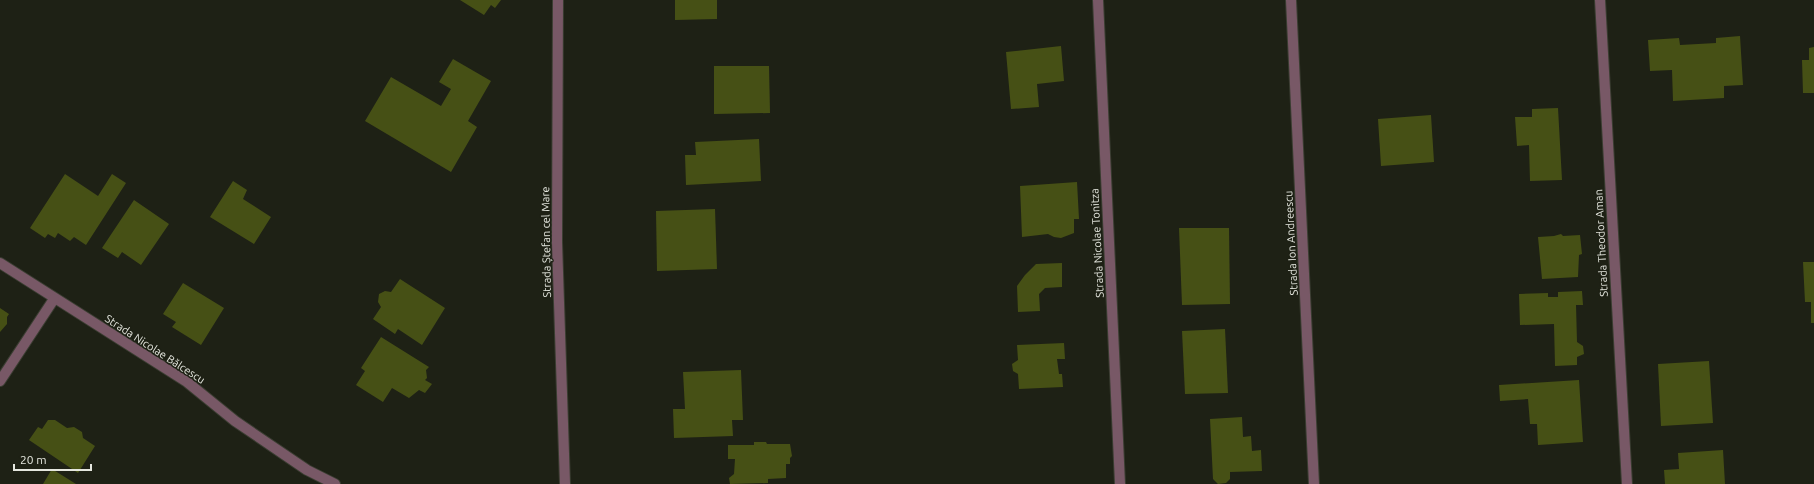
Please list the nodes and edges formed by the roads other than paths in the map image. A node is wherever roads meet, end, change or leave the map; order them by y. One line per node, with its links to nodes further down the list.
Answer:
1 (558, 0): 9 (street, Strada Ștefan cel Mare)
2 (1098, 0): 10 (street, Strada Nicolae Tonitza)
3 (1291, 0): 11 (street, Strada Ion Andreescu)
4 (1600, 0): 12 (street, Strada Theodor Aman)
5 (0, 263): 6 (street, Strada Nicolae Bălcescu)
6 (54, 299): 7 (street); 8 (street, Strada Nicolae Bălcescu)
7 (0, 381)
8 (335, 484)
9 (565, 484)
10 (1120, 484)
11 (1314, 484)
12 (1627, 484)

